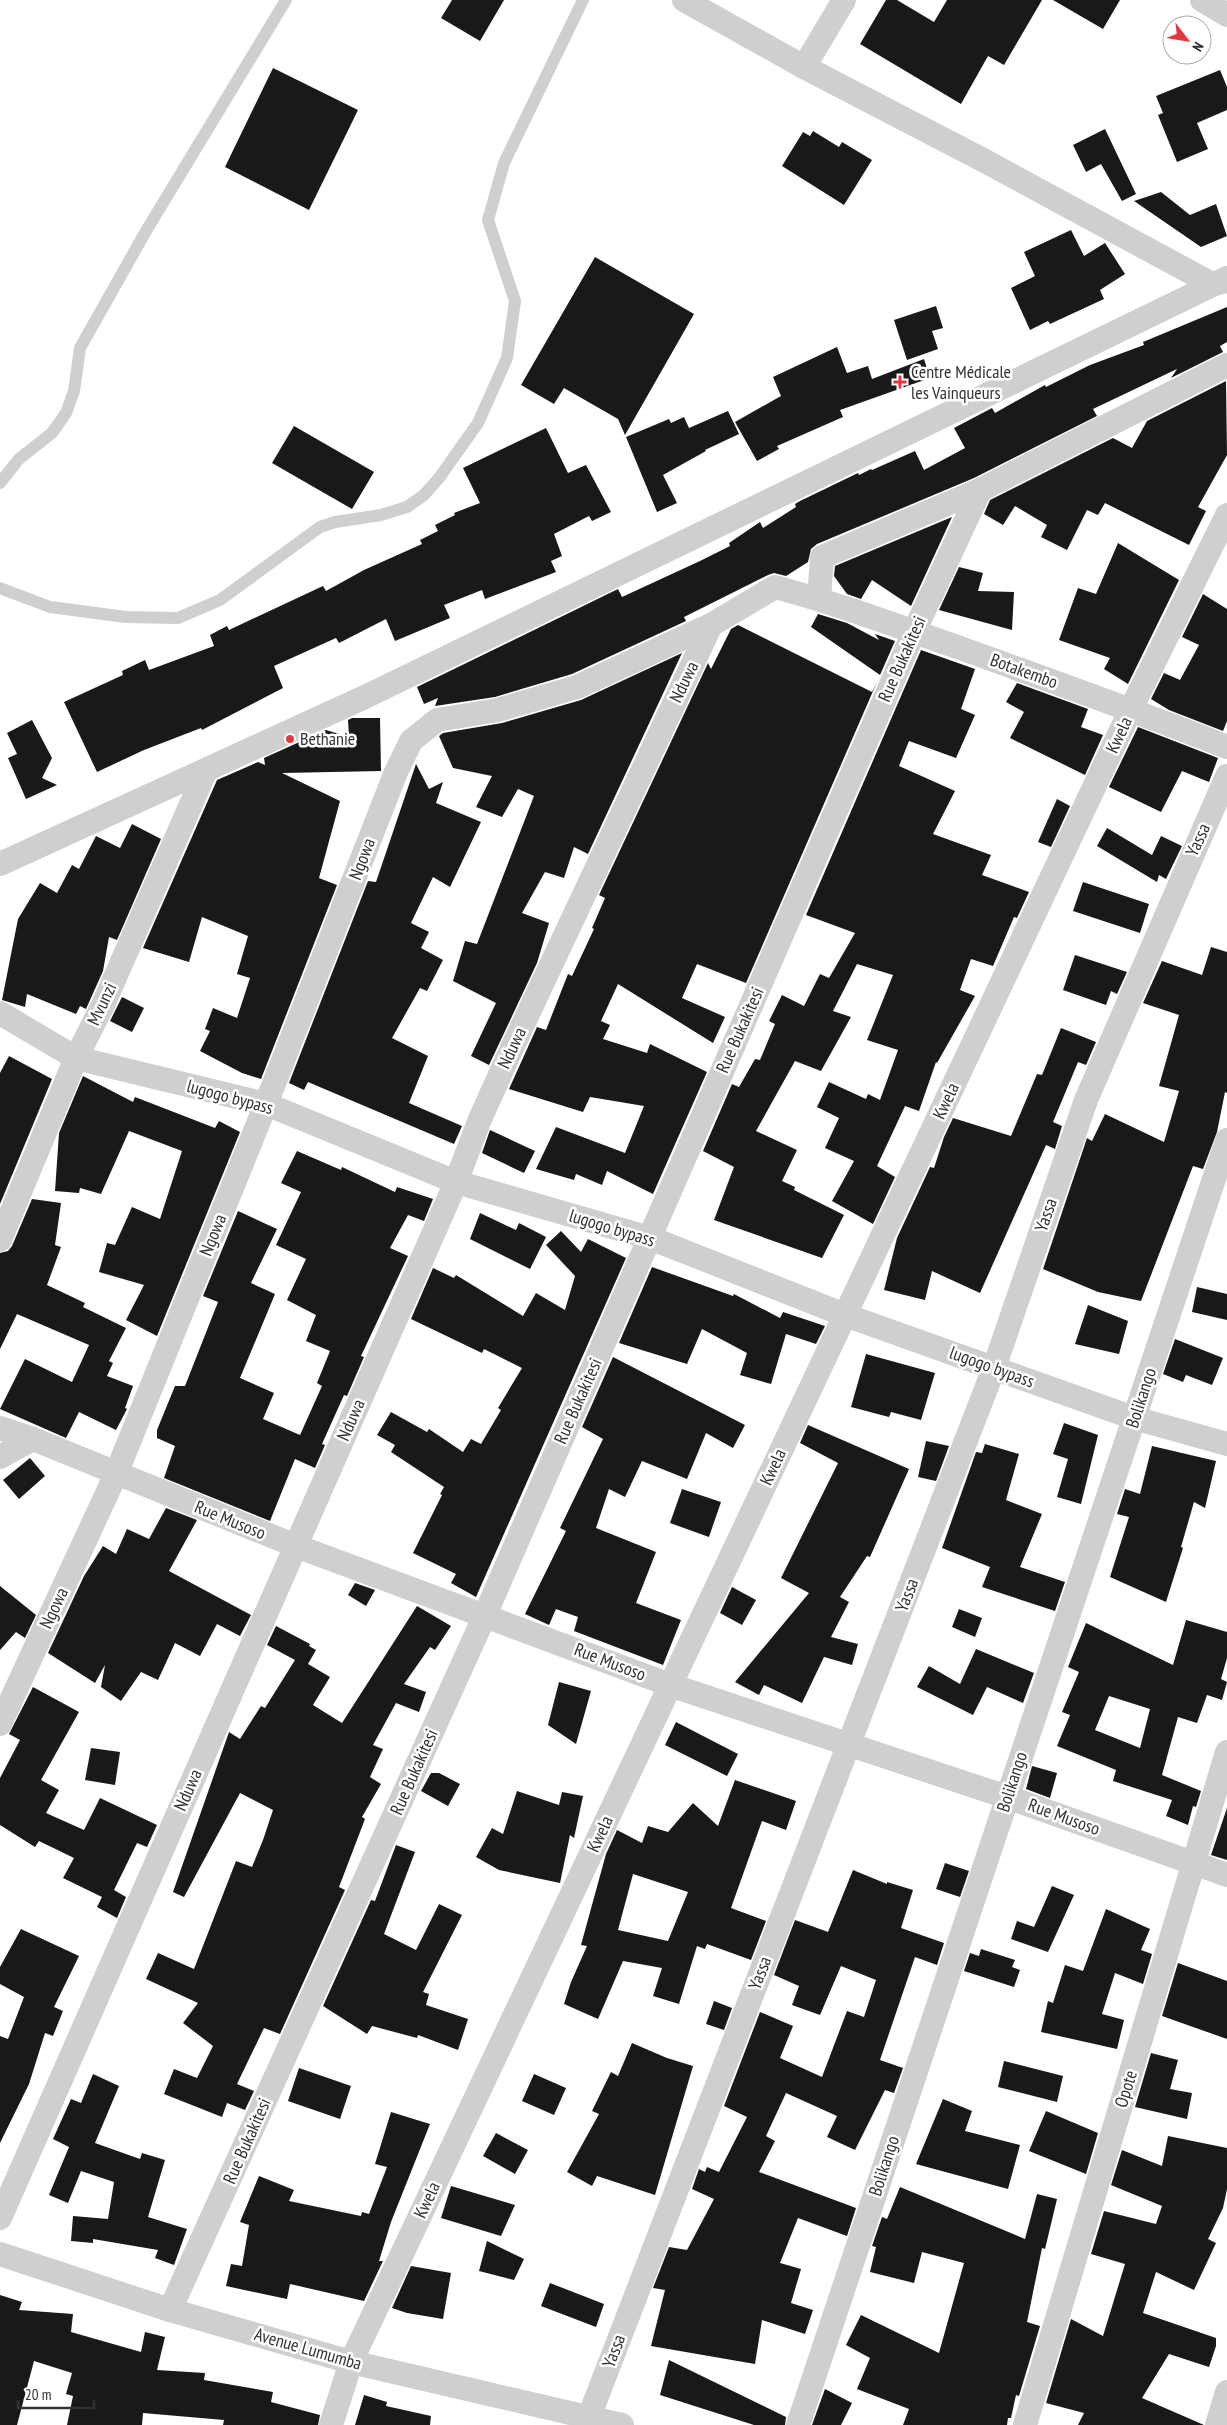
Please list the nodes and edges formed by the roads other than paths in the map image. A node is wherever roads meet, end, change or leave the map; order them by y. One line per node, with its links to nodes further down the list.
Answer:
1 (286, 0): 10 (lane)
2 (582, 0): 13 (lane)
3 (684, 0): 7 (street)
4 (844, 0): 7 (street)
5 (1202, 0): 6 (street)
6 (1227, 15)
7 (804, 67): 8 (street)
8 (1222, 281): 20 (street)
9 (1227, 365): 11 (street)
10 (0, 483)
11 (980, 490): 14 (street); 16 (street, Rue Bukakitesi)
12 (1227, 515): 17 (street, Kwela)
13 (0, 588)
14 (819, 599): 15 (street, Botakembo); 16 (street, Botakembo)
15 (711, 626): 18 (street, Botakembo); 27 (street, Nduwa)
16 (914, 632): 17 (street, Botakembo); 28 (street, Rue Bukakitesi)
17 (1131, 709): 19 (street, Botakembo); 30 (street, Kwela)
18 (411, 741): 25 (street, Ngowa)
19 (1227, 746)
20 (206, 770): 22 (street); 24 (street, Mvunzi)
21 (1227, 776): 31 (street, Yassa)
22 (0, 864)
23 (0, 1013): 24 (street, lugogo bypass)
24 (76, 1058): 25 (street, lugogo bypass); 29 (street, Mvunzi)
25 (266, 1104): 27 (street, lugogo bypass); 37 (street, Ngowa)
26 (1227, 1140): 32 (street, Bolikango)
27 (456, 1182): 28 (street, lugogo bypass); 38 (street, Nduwa)
28 (650, 1238): 30 (street, lugogo bypass); 39 (street, Rue Bukakitesi)
29 (0, 1240)
30 (845, 1315): 31 (street, lugogo bypass); 40 (street, Kwela)
31 (994, 1368): 32 (street, lugogo bypass); 42 (street, Yassa)
32 (1134, 1418): 35 (street, lugogo bypass); 44 (street, Bolikango)
33 (0, 1428): 34 (street, Rue Musoso)
34 (33, 1439): 36 (street); 37 (street, Rue Musoso)
35 (1227, 1444)
36 (0, 1457)
37 (116, 1474): 38 (street, Rue Musoso); 41 (street, Ngowa)
38 (296, 1546): 39 (street, Rue Musoso); 47 (street, Nduwa)
39 (486, 1615): 40 (street, Rue Musoso); 49 (street, Rue Bukakitesi)
40 (670, 1684): 42 (street, Rue Musoso); 50 (street, Kwela)
41 (0, 1724)
42 (849, 1745): 44 (street, Rue Musoso); 52 (street, Yassa)
43 (1227, 1752): 45 (street, Opote)
44 (1008, 1797): 45 (street, Rue Musoso); 55 (street, Bolikango)
45 (1194, 1863): 46 (street, Rue Musoso); 56 (street, Opote)
46 (1227, 1875)
47 (0, 2218)
48 (0, 2254): 49 (street, Avenue Lumumba)
49 (170, 2310): 50 (street, Avenue Lumumba)
50 (351, 2362): 52 (street, Avenue Lumumba); 53 (street, Kwela)
51 (1227, 2392): 57 (street)
52 (588, 2417): 54 (street, Avenue Lumumba)
53 (331, 2425)
54 (622, 2425)
55 (798, 2425)
56 (1025, 2425)
57 (1217, 2425)

